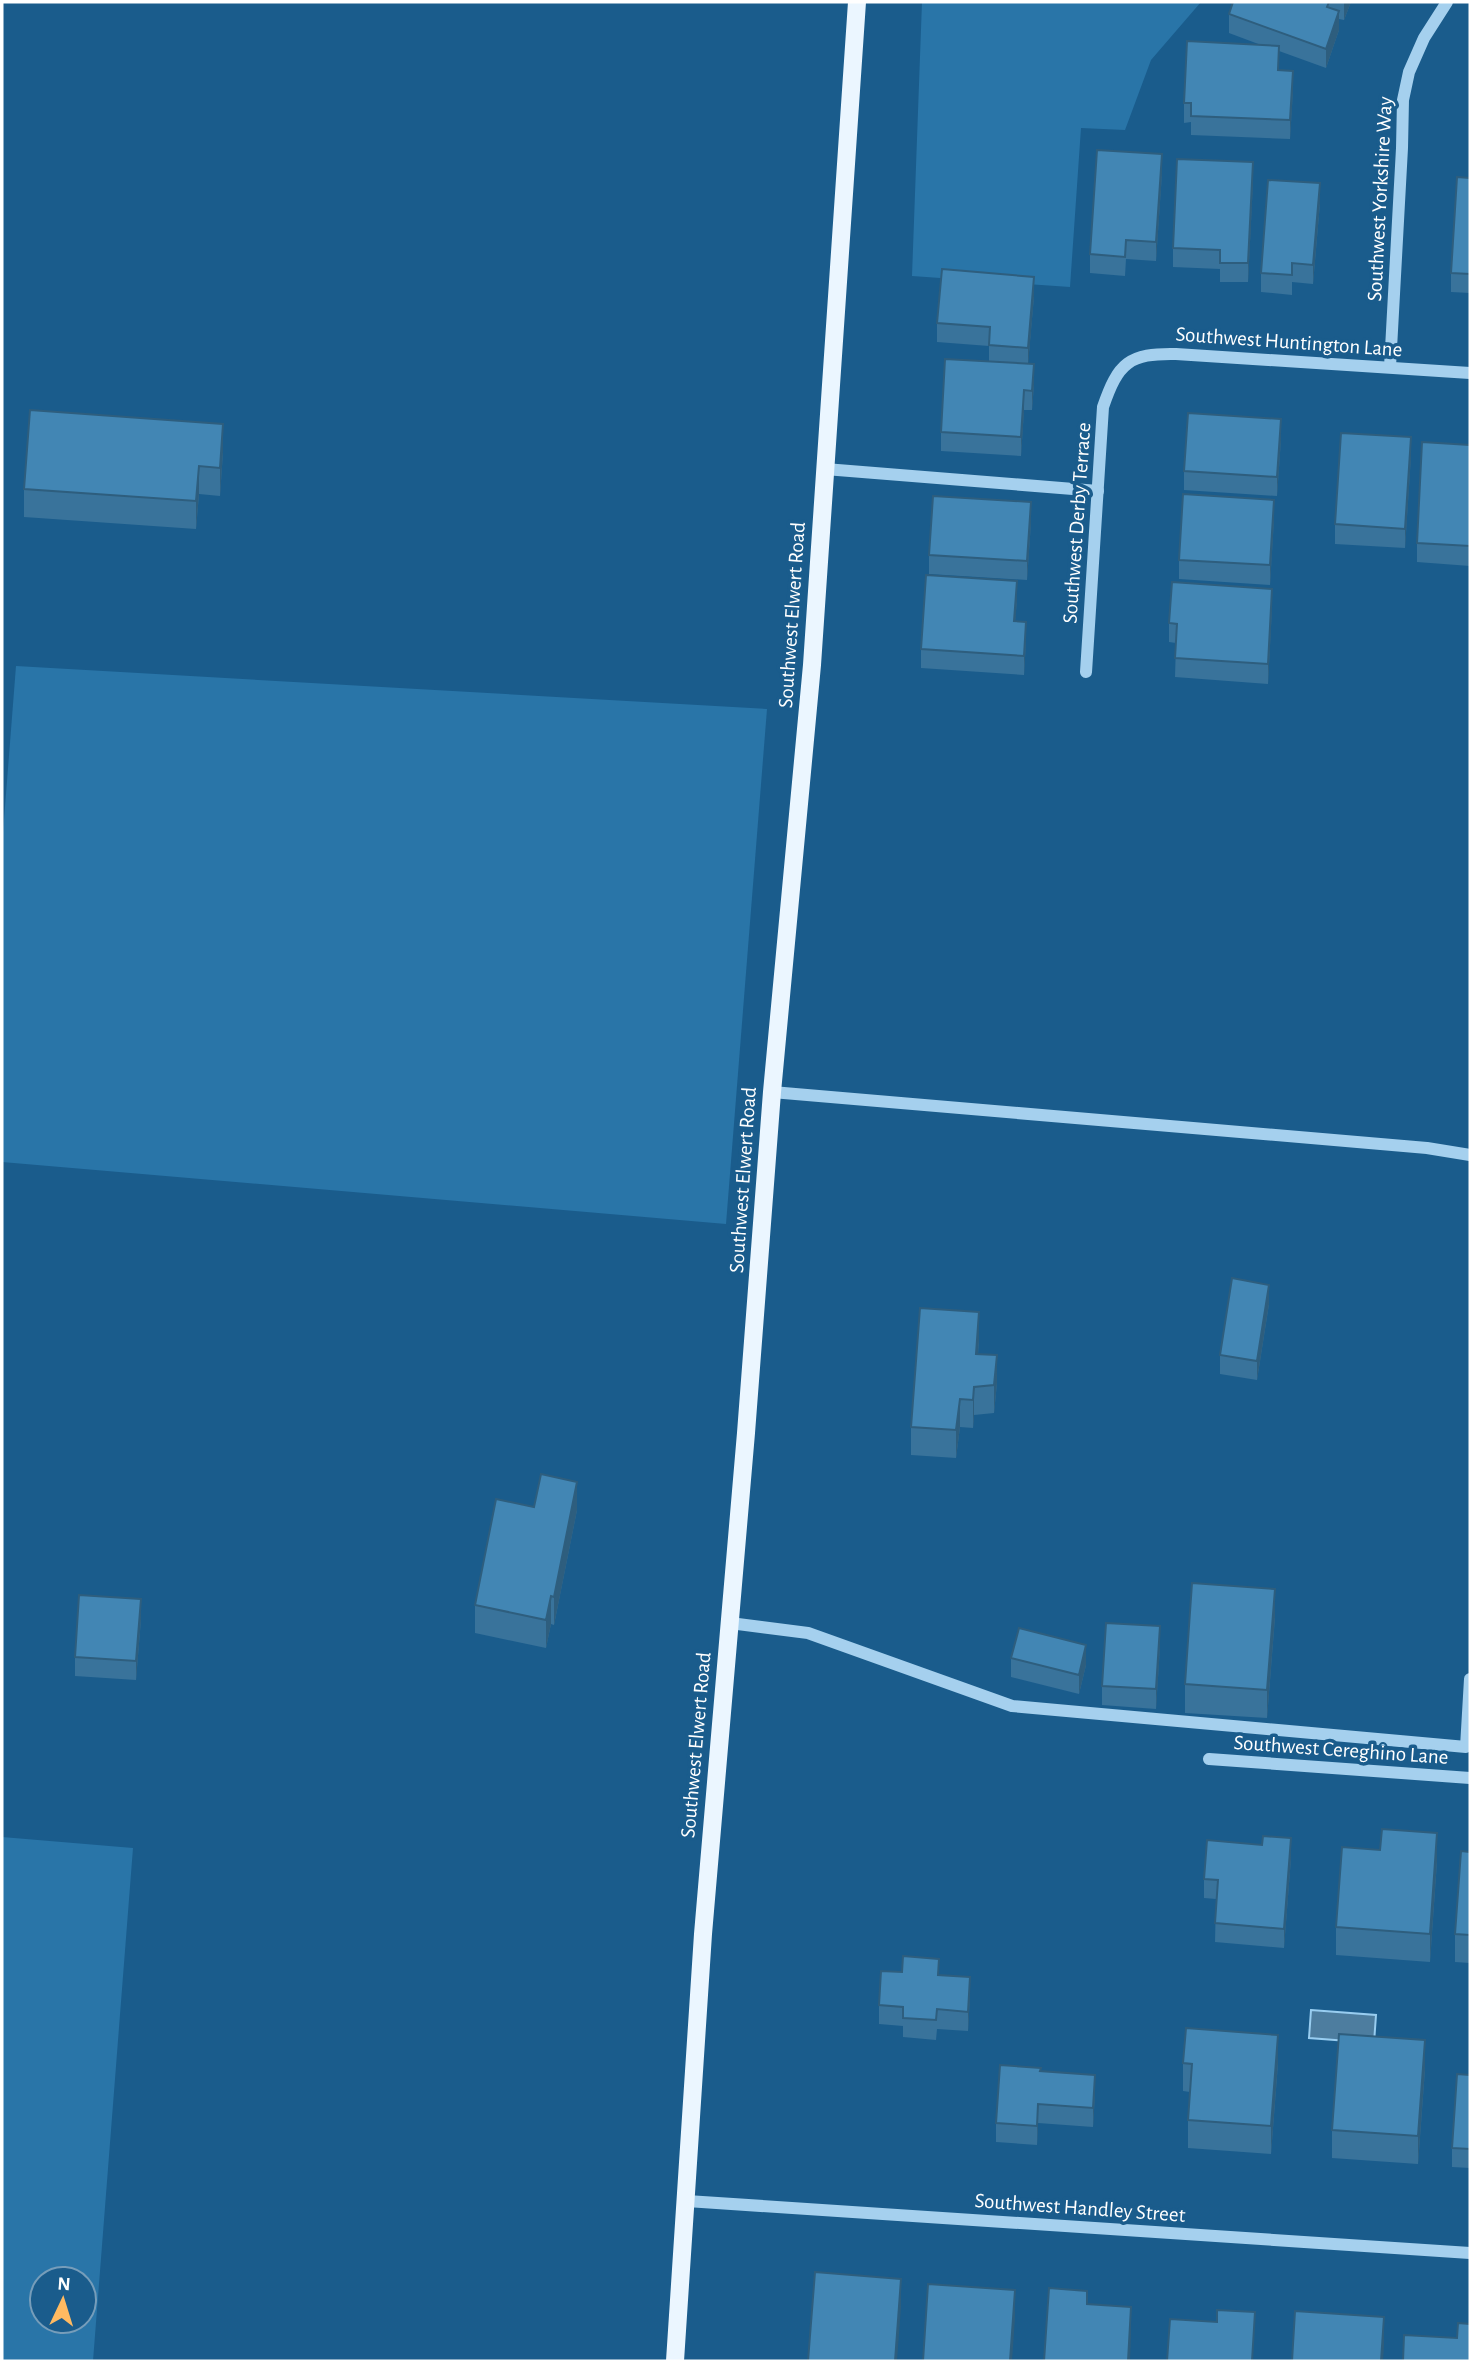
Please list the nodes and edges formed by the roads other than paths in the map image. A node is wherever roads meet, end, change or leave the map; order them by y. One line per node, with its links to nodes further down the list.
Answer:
1 (857, 2): 6 (main road, Southwest Elwert Road)
2 (1447, 2): 3 (street, Southwest Yorkshire Way)
3 (1390, 367): 4 (street, Southwest Huntington Lane); 5 (street, Southwest Huntington Lane)
4 (1470, 373)
5 (1115, 379): 7 (street, Southwest Derby Terrace)
6 (825, 469): 7 (street); 9 (main road, Southwest Elwert Road)
7 (1098, 491): 8 (street, Southwest Derby Terrace)
8 (1086, 672)
9 (772, 1092): 10 (street); 11 (main road, Southwest Elwert Road)
10 (1470, 1155)
11 (730, 1623): 12 (street); 15 (main road, Southwest Elwert Road)
12 (1470, 1679)
13 (1209, 1759): 14 (street, Southwest Cereghino Lane)
14 (1470, 1778)
15 (687, 2201): 16 (street, Southwest Handley Street); 17 (main road, Southwest Elwert Road)
16 (1470, 2253)
17 (675, 2361)

